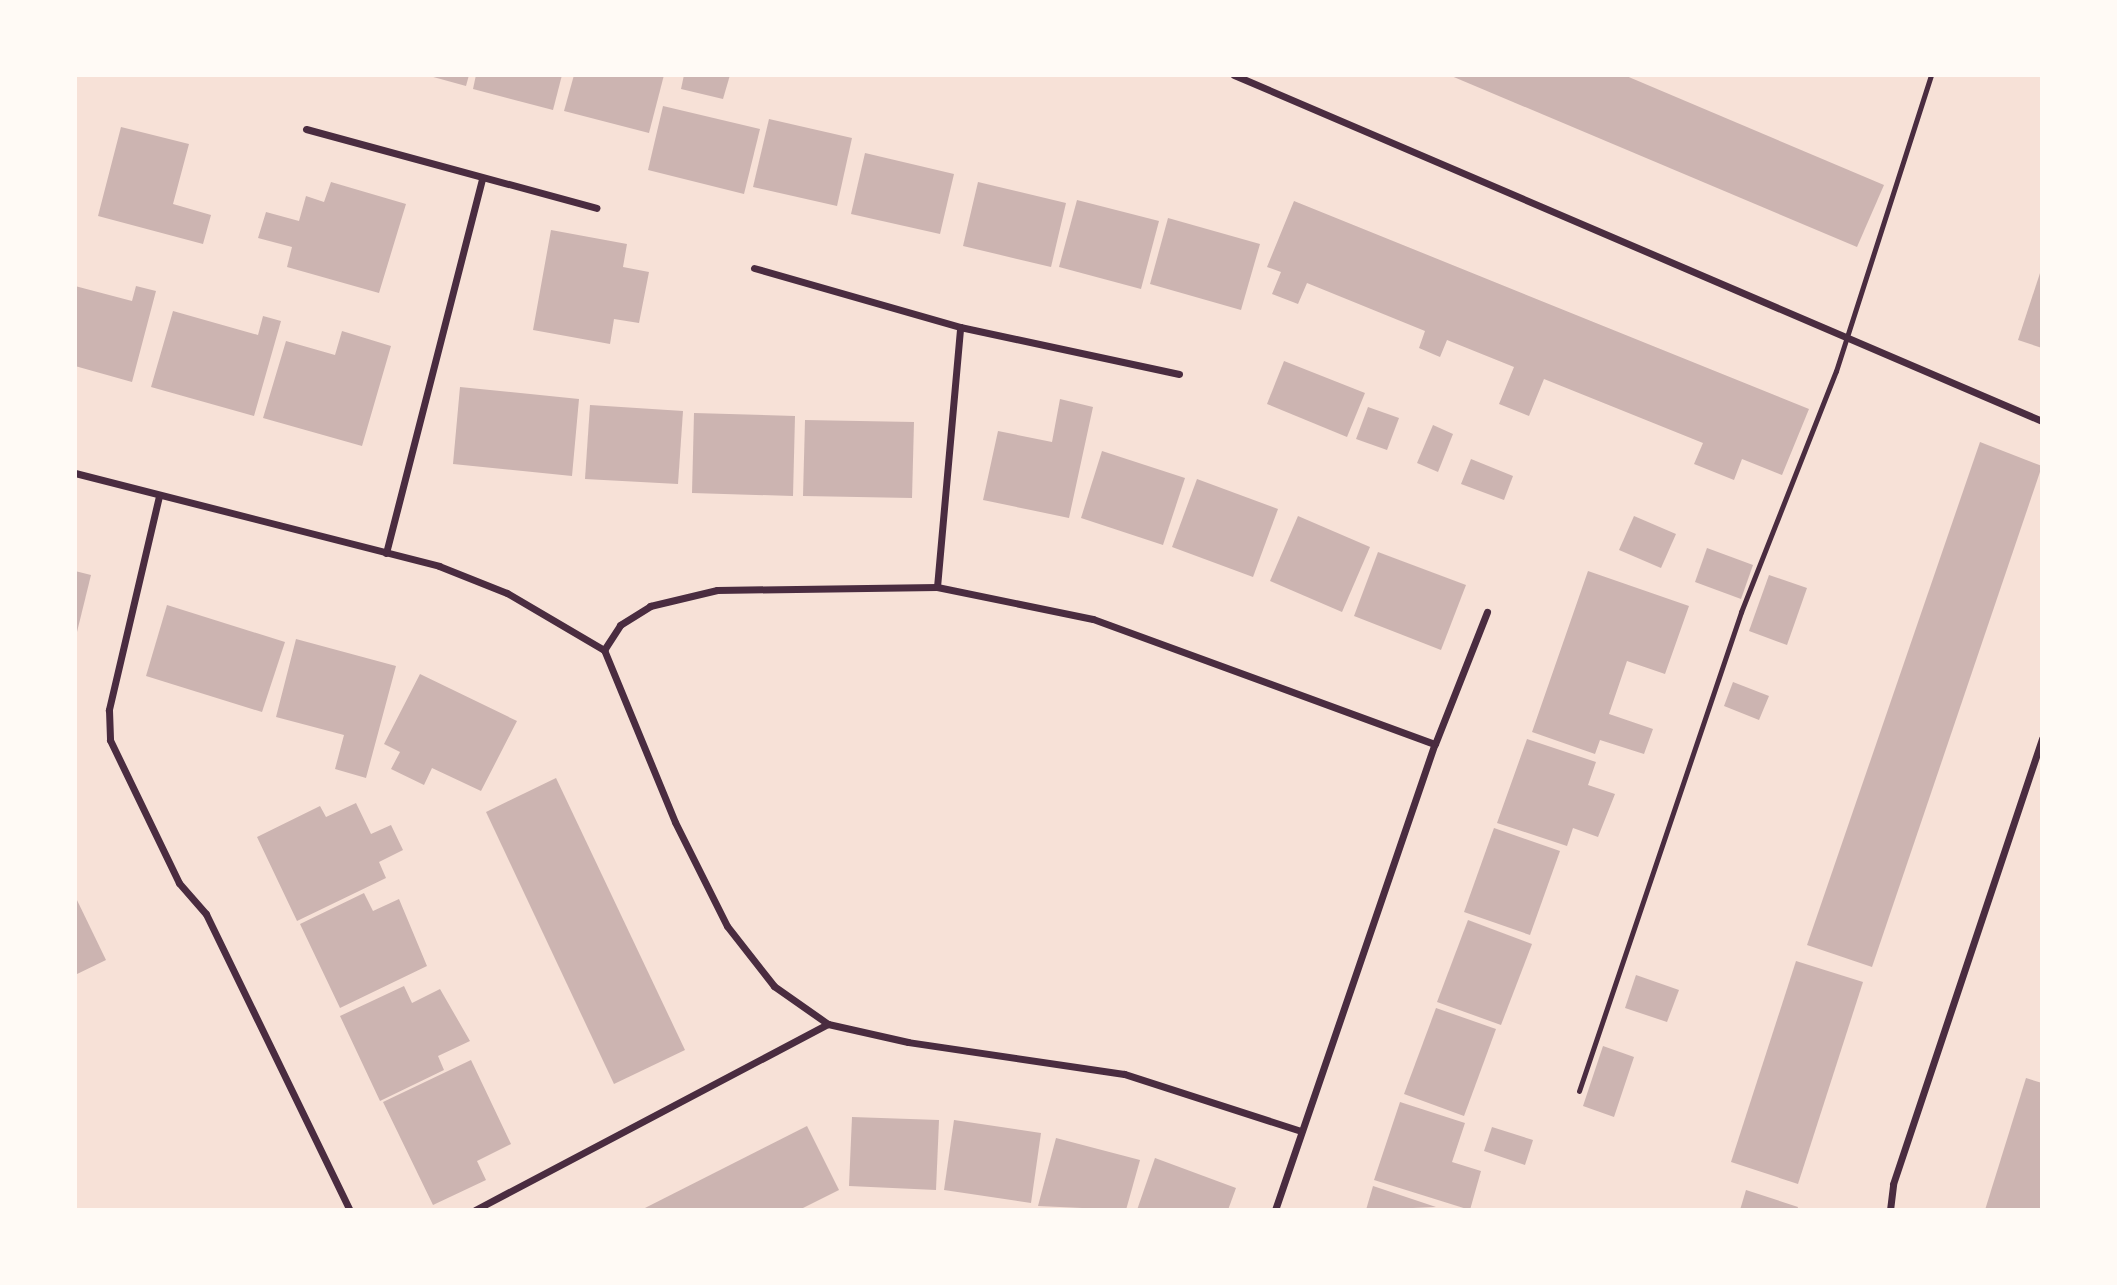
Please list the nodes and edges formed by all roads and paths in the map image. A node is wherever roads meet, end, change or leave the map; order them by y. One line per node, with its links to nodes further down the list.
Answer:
1 (1234, 75): 8 (street)
2 (1931, 75): 8 (lane)
3 (306, 129): 4 (street)
4 (482, 178): 5 (street); 13 (street)
5 (596, 208)
6 (754, 268): 7 (street)
7 (960, 327): 9 (street); 14 (street)
8 (1847, 340): 10 (street); 20 (lane)
9 (1179, 374)
10 (2042, 421)
11 (75, 473): 12 (street)
12 (159, 496): 13 (street); 22 (street)
13 (386, 553): 16 (street)
14 (937, 587): 16 (street); 18 (street)
15 (1487, 612): 18 (street)
16 (604, 650): 19 (street)
17 (2042, 738): 25 (street)
18 (1434, 744): 21 (street)
19 (828, 1024): 21 (street); 23 (street)
20 (1579, 1091)
21 (1301, 1130): 24 (street)
22 (350, 1210)
23 (475, 1210)
24 (1275, 1210)
25 (1890, 1210)

